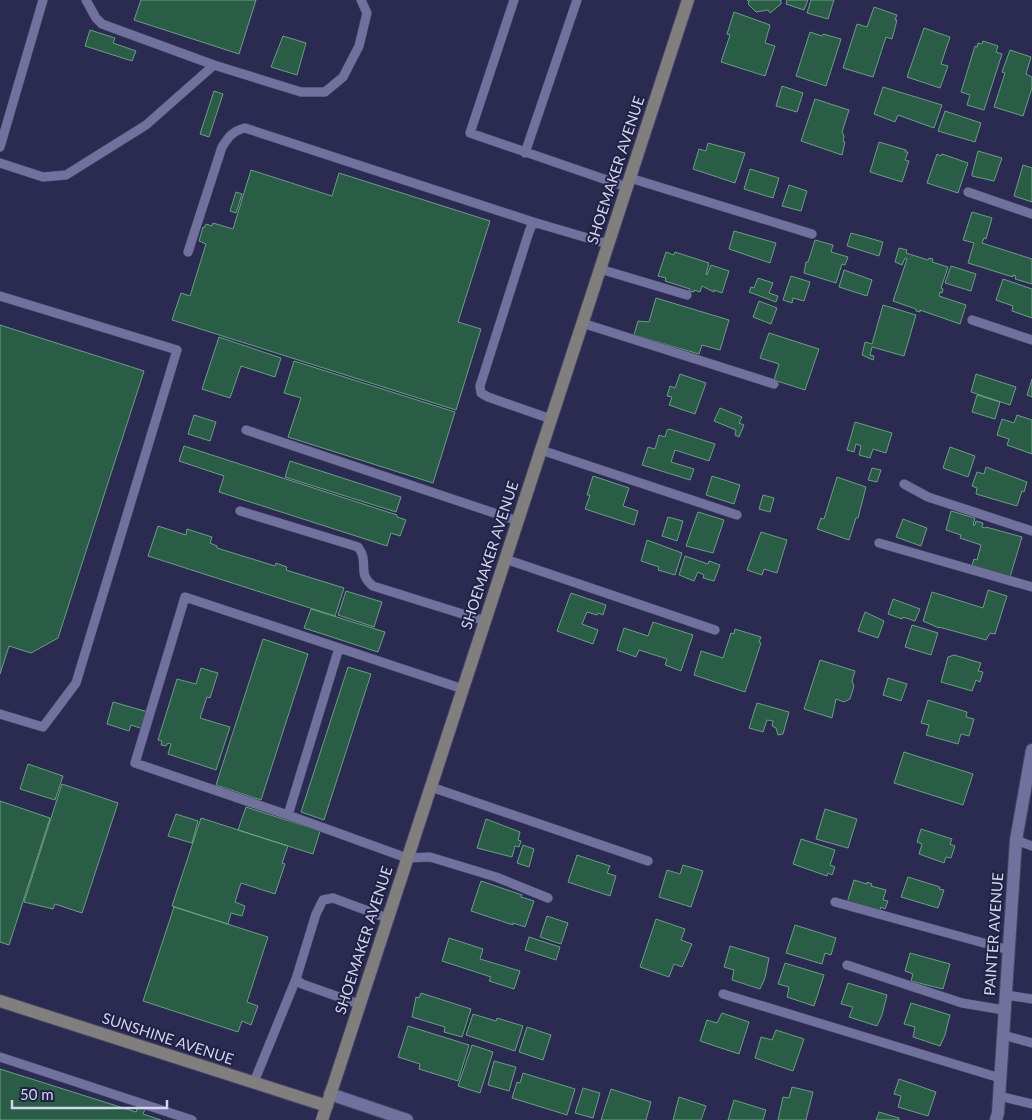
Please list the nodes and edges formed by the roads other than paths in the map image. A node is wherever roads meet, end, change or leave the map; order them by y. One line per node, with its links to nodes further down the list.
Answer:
1 (42, 0): 8 (lane)
2 (86, 0): 7 (lane)
3 (361, 0): 7 (lane)
4 (514, 0): 9 (lane)
5 (577, 0): 9 (lane)
6 (688, 0): 11 (main road, SHOEMAKER AVENUE)
7 (214, 65): 10 (lane)
8 (0, 147)
9 (525, 153): 11 (lane)
10 (0, 164)
11 (628, 183): 15 (lane); 16 (main road, SHOEMAKER AVENUE)
12 (968, 192): 13 (lane)
13 (1032, 214)
14 (533, 222): 16 (lane); 17 (lane); 25 (lane)
15 (812, 234)
16 (608, 244): 18 (main road, SHOEMAKER AVENUE)
17 (188, 252)
18 (600, 269): 19 (lane); 22 (main road, SHOEMAKER AVENUE)
19 (687, 295)
20 (0, 296): 40 (lane)
21 (972, 320): 23 (lane)
22 (582, 323): 24 (lane); 25 (main road, SHOEMAKER AVENUE)
23 (1032, 340)
24 (774, 384)
25 (551, 419): 27 (main road, SHOEMAKER AVENUE)
26 (246, 430): 31 (lane)
27 (541, 450): 30 (lane); 31 (main road, SHOEMAKER AVENUE)
28 (904, 484): 32 (lane)
29 (240, 512): 36 (lane)
30 (737, 515)
31 (518, 521): 34 (main road, SHOEMAKER AVENUE)
32 (1032, 531)
33 (879, 543): 35 (lane)
34 (505, 559): 36 (main road, SHOEMAKER AVENUE); 37 (lane)
35 (1032, 588)
36 (485, 621): 39 (main road, SHOEMAKER AVENUE)
37 (715, 630)
38 (339, 648): 39 (lane); 43 (lane); 43 (lane)
39 (463, 689): 42 (main road, SHOEMAKER AVENUE)
40 (0, 714)
41 (1032, 750): 44 (street, PAINTER AVENUE)
42 (431, 787): 46 (main road, SHOEMAKER AVENUE); 47 (lane)
43 (288, 815): 46 (lane)
44 (1016, 840): 45 (lane); 51 (street, PAINTER AVENUE)
45 (1032, 846)
46 (407, 858): 48 (lane); 50 (main road, SHOEMAKER AVENUE)
47 (648, 861)
48 (548, 898)
49 (835, 902): 51 (lane)
50 (387, 918): 53 (lane); 58 (main road, SHOEMAKER AVENUE)
51 (1009, 950): 55 (street, PAINTER AVENUE)
52 (847, 965): 59 (lane)
53 (296, 979): 58 (lane); 64 (lane)
54 (723, 994): 63 (lane)
55 (1006, 995): 56 (lane); 59 (street, PAINTER AVENUE)
56 (1032, 999)
57 (0, 1001): 64 (main road, SUNSHINE AVENUE)
58 (359, 1004): 66 (main road, SHOEMAKER AVENUE)
59 (1004, 1010): 60 (street, PAINTER AVENUE)
60 (1003, 1035): 61 (lane); 63 (street, PAINTER AVENUE)
61 (1032, 1043)
62 (0, 1057): 68 (lane)
63 (1000, 1078): 65 (street, PAINTER AVENUE)
64 (254, 1082): 66 (main road, SUNSHINE AVENUE)
65 (999, 1096): 67 (lane); 71 (street, PAINTER AVENUE)
66 (328, 1100): 69 (main road, SHOEMAKER AVENUE); 70 (street, SUNSHINE AVENUE)
67 (1032, 1104)
68 (192, 1120)
69 (322, 1120)
70 (408, 1120)
71 (996, 1120)

